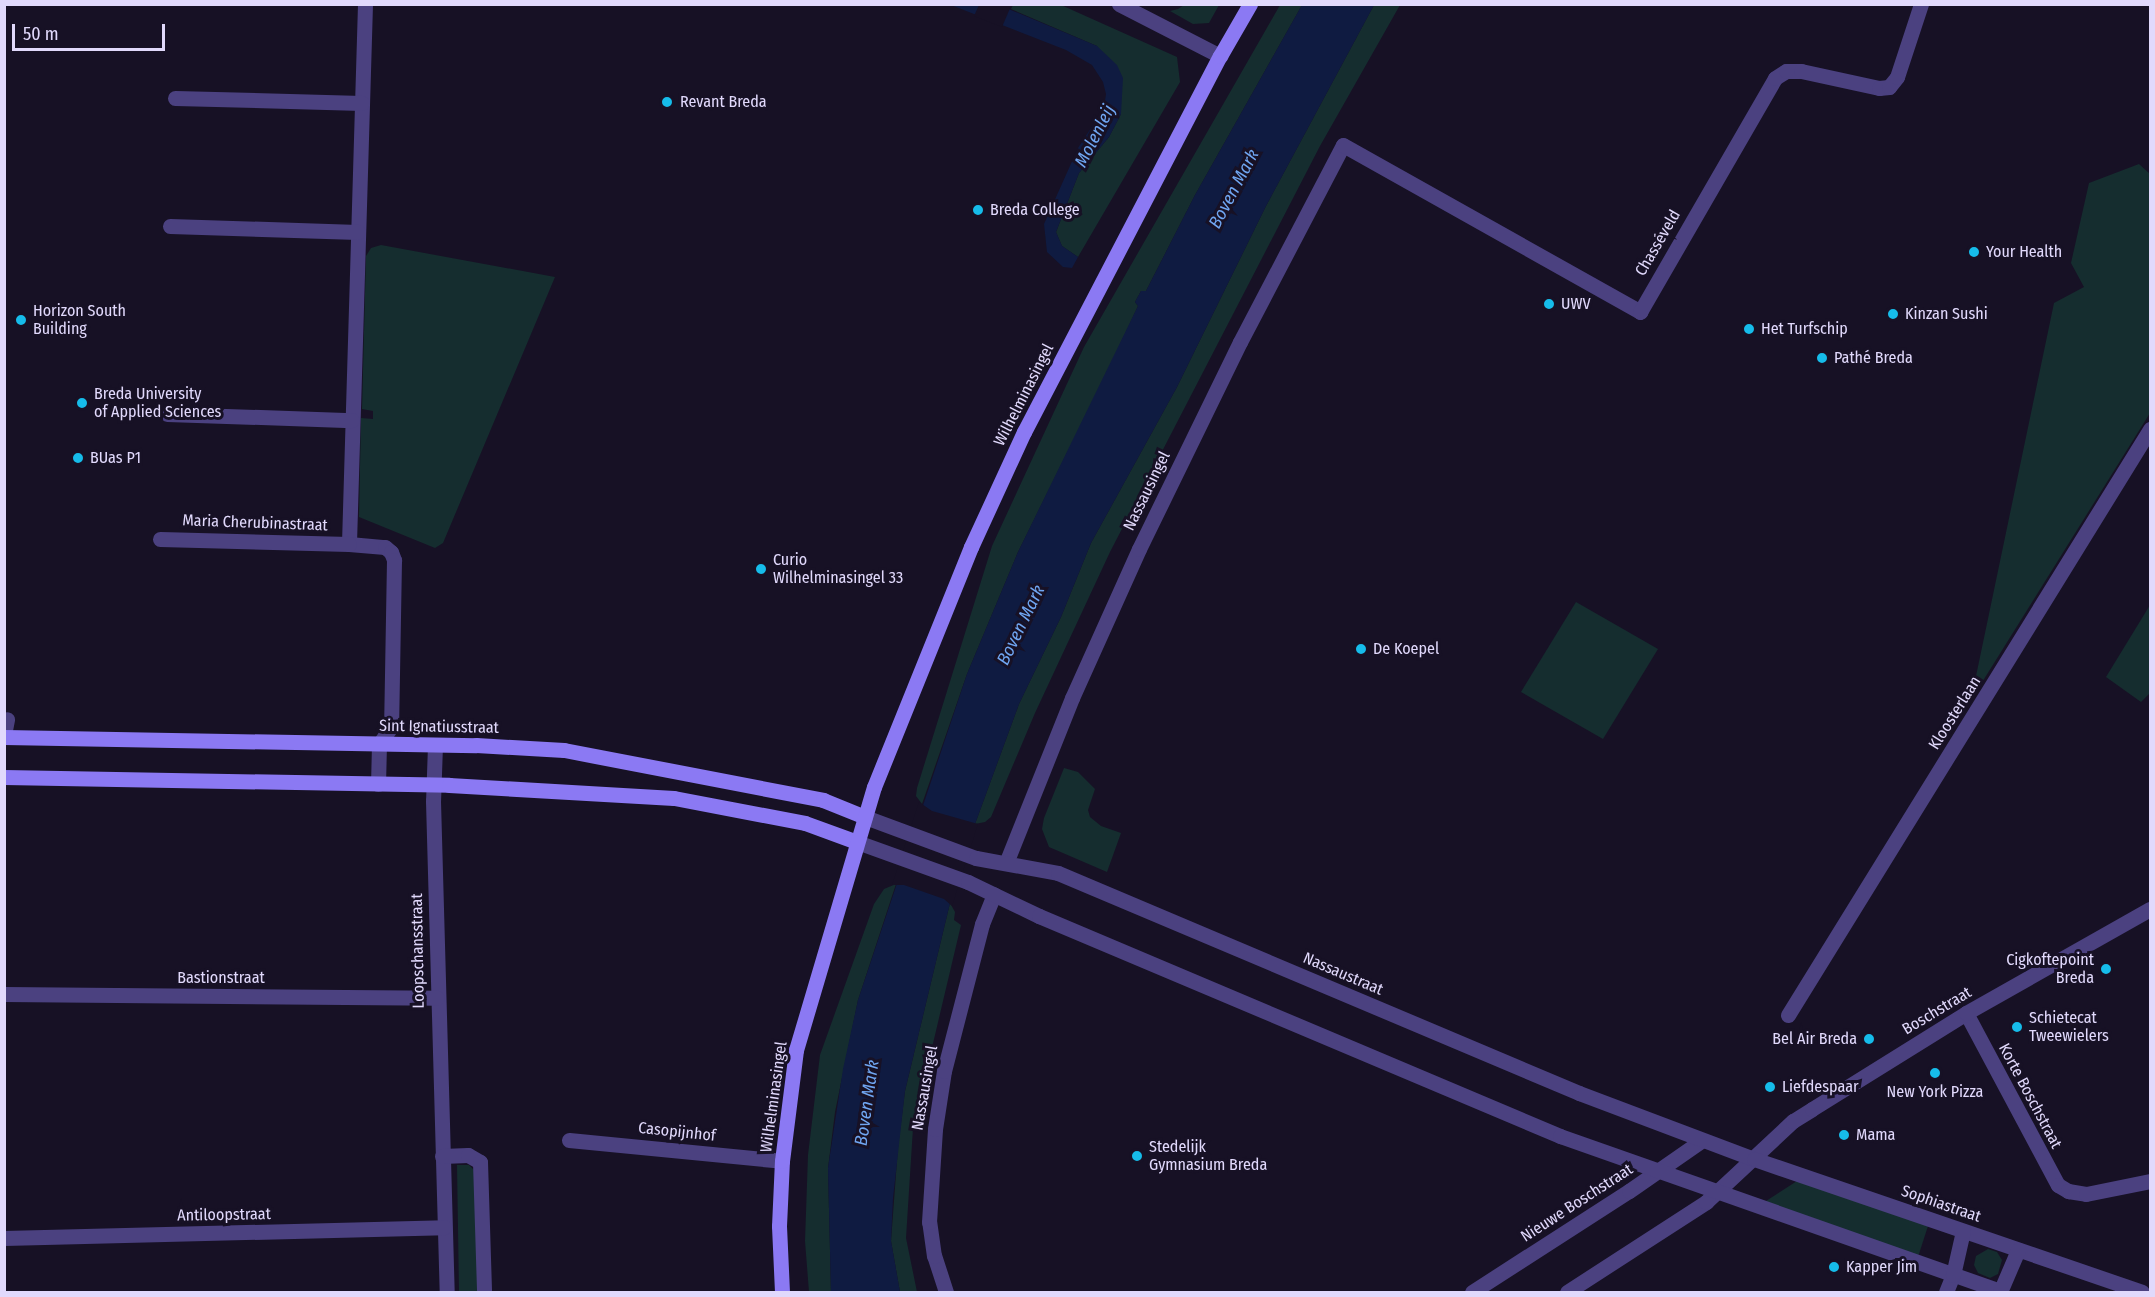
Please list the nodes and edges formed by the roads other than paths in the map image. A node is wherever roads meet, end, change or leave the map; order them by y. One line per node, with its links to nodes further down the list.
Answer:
1 (365, 4): 7 (street, Maria Cherubinastraat)
2 (1119, 4): 5 (street)
3 (1250, 4): 5 (main road, Wilhelminasingel)
4 (1921, 4): 8 (street, Chasséveld)
5 (1220, 56): 23 (main road, Wilhelminasingel)
6 (175, 98): 7 (street)
7 (362, 103): 10 (street, Maria Cherubinastraat)
8 (1343, 145): 25 (street, Nassausingel)
9 (170, 226): 10 (street)
10 (358, 232): 12 (street, Maria Cherubinastraat)
11 (167, 414): 12 (street)
12 (352, 420): 15 (street, Maria Cherubinastraat)
13 (2151, 429): 31 (street, Kloosterlaan)
14 (160, 539): 15 (street, Maria Cherubinastraat)
15 (349, 544): 18 (street, Maria Cherubinastraat)
16 (7, 719): 17 (street)
17 (4, 736): 18 (main road, Sint Ignatiusstraat)
18 (379, 744): 19 (main road, Sint Ignatiusstraat); 21 (street, Maria Cherubinastraat)
19 (435, 745): 22 (street, Loopschansstraat); 23 (main road, Sint Ignatiusstraat)
20 (4, 777): 21 (main road)
21 (378, 784): 22 (main road)
22 (433, 785): 24 (main road); 29 (street, Loopschansstraat)
23 (865, 817): 24 (main road, Wilhelminasingel); 25 (street, Nassaustraat)
24 (857, 842): 26 (street); 37 (main road, Wilhelminasingel)
25 (1006, 863): 33 (street, Nassaustraat)
26 (994, 894): 38 (street); 50 (street, Nassausingel)
27 (2151, 909): 30 (street, Boschstraat)
28 (4, 994): 29 (street, Bastionstraat)
29 (437, 998): 35 (street, Loopschansstraat)
30 (1966, 1013): 36 (street, Boschstraat); 39 (street, Korte Boschstraat)
31 (1788, 1015)
32 (569, 1140): 37 (street, Casopijnhof)
33 (1701, 1141): 34 (street, Nassaustraat); 38 (street, Nieuwe Boschstraat)
34 (1728, 1150): 36 (street, Sophiastraat)
35 (442, 1156): 41 (street, Loopschansstraat); 48 (street)
36 (1754, 1159): 40 (street); 42 (street, Sophiastraat)
37 (782, 1161): 49 (main road, Wilhelminasingel)
38 (1658, 1172): 40 (street); 51 (street, Nieuwe Boschstraat)
39 (2151, 1181)
40 (1717, 1193): 45 (street); 52 (street)
41 (444, 1227): 43 (street, Antiloopstraat); 47 (street, Loopschansstraat)
42 (1963, 1231): 44 (street, Sophiastraat); 45 (street)
43 (4, 1238)
44 (2018, 1250): 46 (street); 54 (street, Sophiastraat)
45 (1953, 1275): 46 (street); 53 (street)
46 (2002, 1292)
47 (447, 1293)
48 (484, 1293)
49 (782, 1293)
50 (946, 1293)
51 (1472, 1293)
52 (1567, 1293)
53 (1946, 1293)
54 (2142, 1293)

